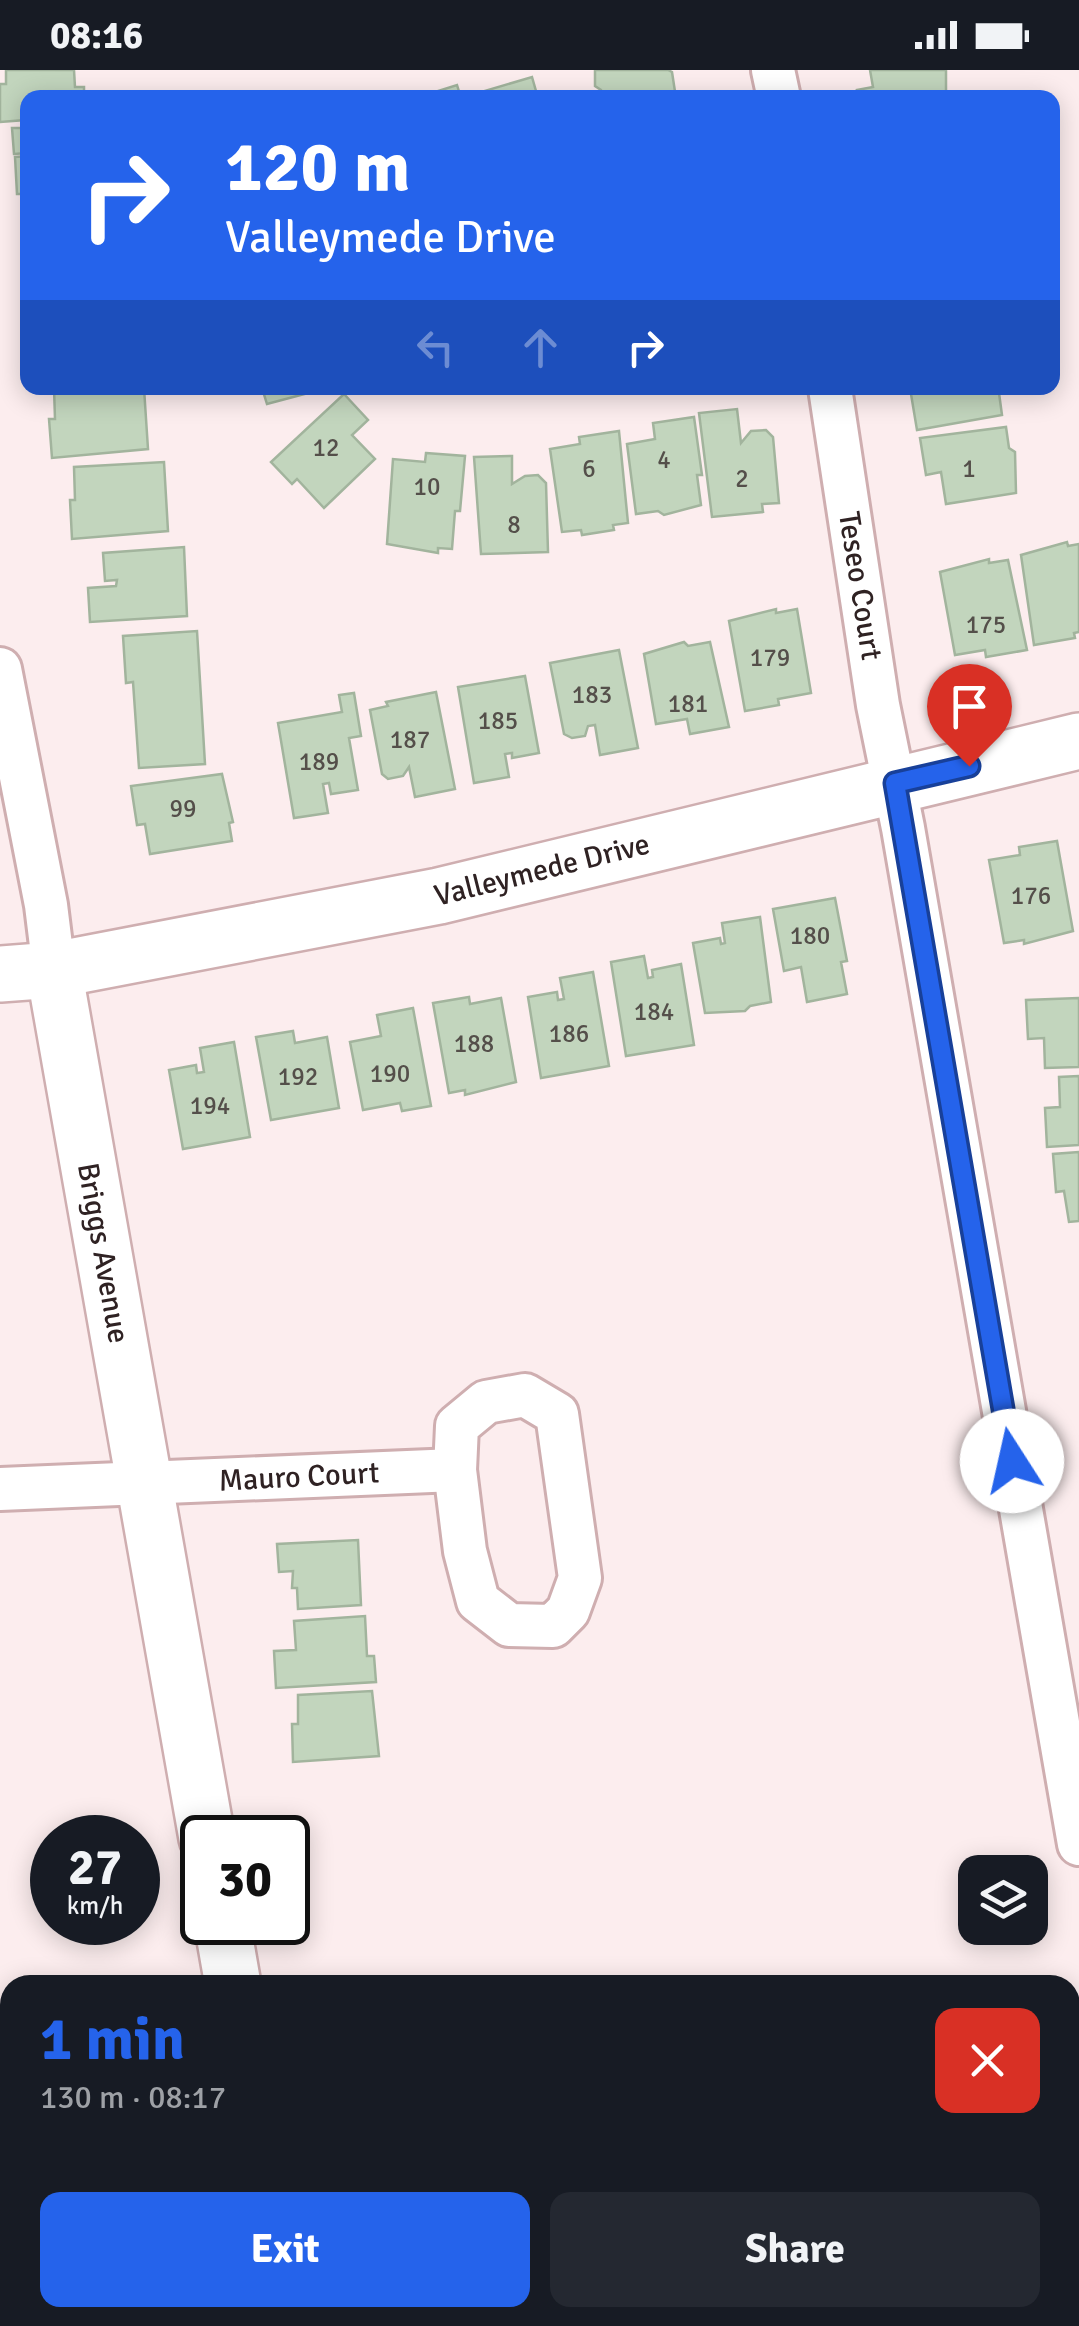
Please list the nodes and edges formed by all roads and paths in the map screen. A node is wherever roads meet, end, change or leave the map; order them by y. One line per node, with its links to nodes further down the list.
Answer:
1 (831, 395): 4 (street, Teseo Court)
2 (0, 669): 5 (street, Briggs Avenue)
3 (1079, 742): 4 (street, Valleymede Drive)
4 (895, 783): 5 (street, Valleymede Drive); 11 (street, Teseo Court)
5 (54, 970): 6 (street, Valleymede Drive); 8 (street, Briggs Avenue)
6 (0, 974)
7 (455, 1470): 7 (street); 8 (street, Mauro Court)
8 (143, 1484): 9 (street, Mauro Court); 10 (street, Briggs Avenue)
9 (0, 1488)
10 (203, 1815)
11 (1079, 1844)
12 (226, 1945): 13 (street)
13 (231, 1975)

